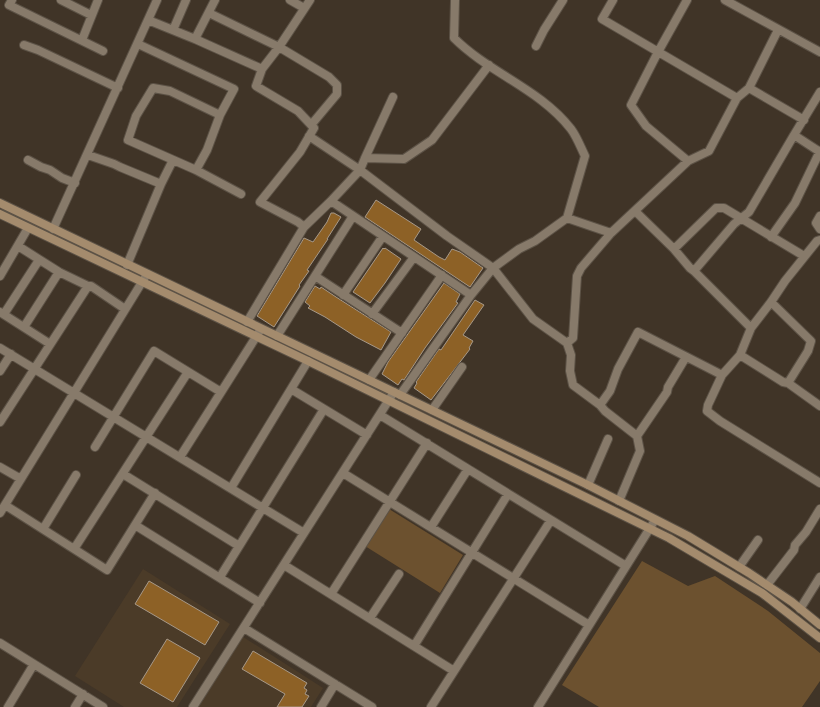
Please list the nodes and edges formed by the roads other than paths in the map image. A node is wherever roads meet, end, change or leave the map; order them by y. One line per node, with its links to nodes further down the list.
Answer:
1 (12, 0): 21 (street)
2 (61, 0): 16 (street)
3 (98, 0): 16 (street)
4 (157, 0): 17 (street)
5 (186, 0): 18 (street)
6 (215, 0): 15 (street)
7 (290, 0): 14 (street)
8 (310, 0): 14 (street)
9 (455, 0): 29 (street)
10 (563, 0): 24 (street)
11 (613, 0): 27 (street)
12 (687, 0): 27 (street)
13 (725, 0): 19 (street)
14 (304, 8): 25 (street)
15 (209, 13): 20 (street); 25 (street)
16 (91, 15): 21 (street)
17 (148, 20): 18 (street); 22 (street)
18 (173, 30): 20 (street)
19 (778, 30): 28 (street); 32 (street)
20 (195, 39): 30 (street)
21 (82, 40): 26 (street)
22 (138, 44): 31 (street); 36 (street)
23 (24, 46): 31 (street)
24 (536, 46)
25 (279, 47): 30 (street); 38 (street)
26 (103, 51)
27 (658, 52): 35 (street); 46 (street)
28 (820, 52)
29 (489, 65): 43 (street); 58 (street)
30 (262, 69): 38 (street)
31 (118, 88): 42 (street)
32 (749, 88): 35 (street); 37 (street)
33 (820, 92): 37 (street)
34 (393, 97): 43 (street)
35 (737, 98): 46 (street)
36 (220, 114): 45 (street); 47 (street)
37 (804, 120): 39 (street)
38 (311, 125): 40 (street)
39 (794, 135): 41 (street); 59 (street)
40 (309, 136): 48 (street); 60 (street)
41 (820, 151): 66 (street)
42 (88, 155): 49 (street); 50 (street)
43 (365, 158): 48 (street)
44 (28, 160): 49 (street)
45 (173, 160): 47 (street); 50 (street)
46 (688, 161): 54 (street)
47 (196, 170): 51 (street)
48 (360, 170): 52 (street); 74 (street)
49 (75, 183): 62 (street)
50 (161, 184): 73 (street)
51 (241, 194)
52 (331, 201): 56 (street); 60 (street)
53 (0, 203): 62 (street)
54 (635, 211): 64 (street); 69 (street)
55 (1, 216): 61 (street)
56 (353, 216): 65 (street); 79 (street)
57 (820, 216): 63 (street)
58 (567, 218): 64 (street); 74 (street)
59 (742, 218): 66 (street); 69 (street); 75 (street)
60 (304, 227): 89 (street)
61 (28, 228): 68 (street); 81 (street)
62 (53, 229): 73 (street)
63 (820, 229)
64 (611, 233): 96 (street)
65 (383, 236): 71 (street); 83 (street)
66 (771, 237): 70 (street)
67 (820, 240): 70 (street)
68 (18, 246): 72 (street); 78 (street)
69 (674, 249): 75 (street)
70 (804, 256): 85 (street)
71 (414, 257): 80 (street); 88 (street)
72 (39, 260): 76 (street); 87 (street)
73 (127, 265): 77 (street)
74 (493, 268): 84 (street); 96 (street)
75 (694, 271): 91 (street)
76 (60, 272): 82 (street); 90 (street)
77 (147, 274): 81 (street); 89 (street)
78 (0, 276)
79 (315, 276): 83 (street); 95 (street)
80 (442, 276): 84 (street); 93 (street)
81 (142, 282): 86 (street); 94 (street)
82 (88, 286): 86 (street); 97 (street)
83 (344, 295): 88 (street)
84 (471, 295): 113 (street)
85 (771, 302): 91 (street); 109 (street)
86 (125, 309): 111 (street)
87 (2, 313): 90 (street)
88 (372, 314): 93 (street)
89 (247, 322): 92 (street)
90 (24, 328): 97 (street)
91 (751, 328): 100 (street)
92 (261, 329): 94 (street); 95 (street)
93 (402, 333): 108 (street)
94 (256, 336): 102 (street); 112 (street)
95 (277, 336): 108 (street)
96 (567, 343): 115 (street)
97 (50, 344): 104 (street)
98 (0, 348): 99 (street)
99 (11, 354): 104 (street); 105 (street)
100 (740, 355): 107 (street); 109 (street)
101 (686, 357): 107 (street); 115 (street); 123 (street)
102 (308, 361): 110 (street); 114 (street)
103 (462, 367): 118 (street)
104 (34, 368): 111 (street); 121 (street)
105 (0, 371)
106 (188, 372): 112 (street); 120 (street); 124 (street)
107 (722, 375): 135 (street)
108 (369, 380): 113 (street)
109 (788, 383): 116 (street)
110 (291, 389): 117 (street); 137 (street)
111 (74, 392): 120 (street); 134 (street)
112 (221, 392): 128 (street)
113 (397, 394): 114 (street); 118 (street)
114 (389, 401): 119 (street); 149 (street)
115 (600, 405): 123 (street)
116 (820, 406)
117 (324, 409): 122 (street); 142 (street)
118 (432, 410): 136 (street)
119 (380, 415): 122 (street); 126 (street)
120 (114, 416): 124 (street); 127 (street)
121 (0, 422)
122 (367, 435): 131 (street)
123 (636, 436): 140 (street)
124 (147, 437): 128 (street); 132 (street)
125 (608, 439): 136 (street)
126 (427, 443): 130 (street); 141 (street)
127 (95, 447)
128 (180, 457): 137 (street)
129 (0, 466): 134 (street)
130 (468, 469): 139 (street); 148 (street)
131 (343, 473): 141 (street); 151 (street)
132 (123, 474): 138 (street); 154 (street)
133 (76, 475): 150 (street)
134 (21, 479): 143 (street)
135 (820, 483)
136 (588, 485): 140 (street)
137 (231, 488): 142 (street)
138 (155, 493): 147 (street); 153 (street)
139 (508, 494): 145 (street); 155 (street)
140 (619, 501): 146 (street)
141 (390, 502): 148 (street); 164 (street)
142 (262, 508): 151 (street); 153 (street)
143 (2, 509): 150 (street)
144 (820, 509): 163 (street)
145 (550, 520): 157 (street); 162 (street)
146 (655, 520): 149 (street); 158 (street)
147 (135, 525): 154 (street); 160 (street)
148 (431, 527): 155 (street)
149 (650, 529): 157 (street); 171 (street)
150 (43, 530): 154 (street)
151 (304, 534): 156 (street)
152 (758, 540): 158 (street)
153 (239, 546): 160 (street)
154 (74, 549)
155 (472, 553): 162 (street); 173 (street)
156 (284, 565): 164 (street); 165 (street)
157 (626, 566): 168 (street)
158 (739, 567): 163 (street)
159 (399, 574): 167 (street)
160 (220, 577): 165 (street)
161 (820, 577): 166 (street)
162 (513, 578): 168 (street); 175 (street)
163 (767, 585): 166 (street)
164 (331, 594): 167 (street)
165 (260, 602): 170 (street)
166 (800, 609): 169 (street)
167 (370, 618): 173 (street)
168 (589, 625): 185 (street)
169 (820, 625)
170 (244, 628): 176 (street); 181 (street)
171 (820, 638)
172 (0, 643): 174 (street)
173 (414, 646): 175 (street)
174 (34, 664): 177 (street); 178 (street)
175 (454, 671): 184 (street)
176 (336, 684): 182 (street); 183 (street)
177 (83, 694): 179 (street); 180 (street)
178 (8, 707)
179 (75, 707)
180 (103, 707)
181 (193, 707)
182 (321, 707)
183 (372, 707)
184 (431, 707)
185 (538, 707)

